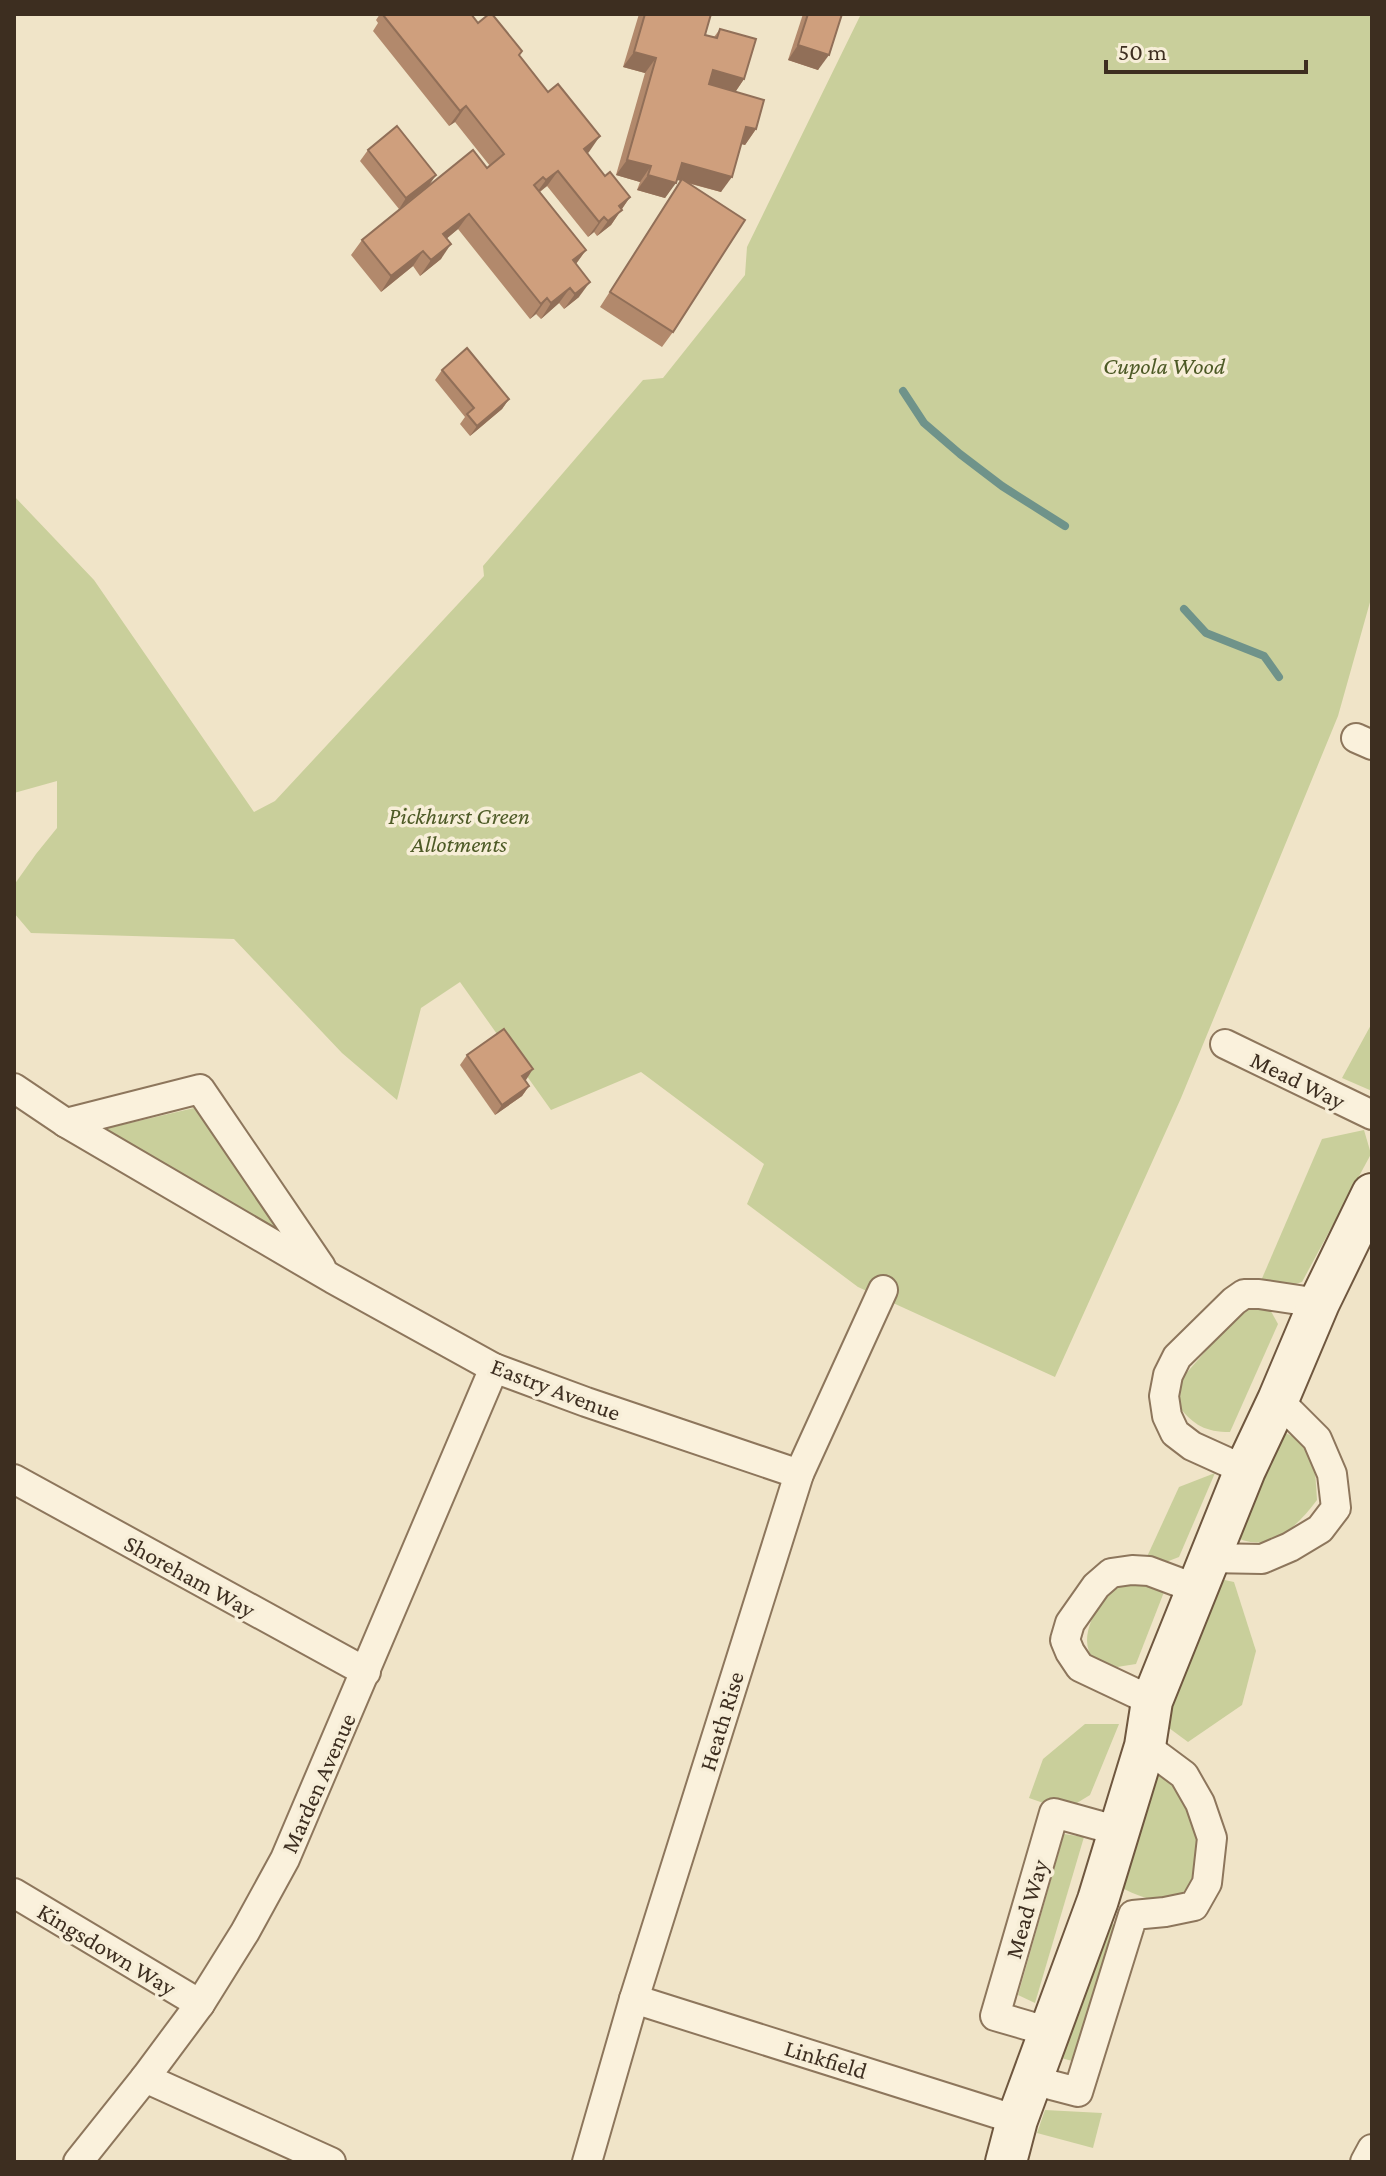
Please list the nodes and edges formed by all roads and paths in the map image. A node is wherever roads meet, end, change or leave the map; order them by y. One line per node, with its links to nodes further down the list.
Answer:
1 (1225, 1044): 3 (street, Mead Way)
2 (14, 1088): 4 (street, Eastry Avenue)
3 (1372, 1115)
4 (66, 1123): 6 (street, Eastry Avenue); 6 (street, Eastry Avenue)
5 (1372, 1194): 8 (street)
6 (326, 1275): 9 (street, Eastry Avenue)
7 (883, 1290): 12 (street, Heath Rise)
8 (1319, 1303): 10 (street); 11 (street)
9 (494, 1368): 12 (street, Eastry Avenue); 15 (street, Marden Avenue)
10 (1278, 1400): 11 (street); 14 (street)
11 (1245, 1470): 14 (street)
12 (799, 1474): 21 (street, Heath Rise)
13 (14, 1479): 15 (street, Shoreham Way)
14 (1202, 1573): 16 (street); 16 (street)
15 (366, 1672): 22 (street, Marden Avenue)
16 (1152, 1701): 17 (street)
17 (1145, 1746): 18 (street); 20 (street)
18 (1119, 1831): 20 (street); 23 (street, Mead Way)
19 (14, 1893): 22 (street, Kingsdown Way)
20 (1116, 1908): 23 (street); 25 (street)
21 (634, 1999): 26 (street, Linkfield); 30 (street, Heath Rise)
22 (200, 2004): 24 (street, Marden Avenue)
23 (1050, 2032): 25 (street)
24 (145, 2078): 28 (street, Marden Avenue); 29 (street)
25 (1032, 2080): 26 (street)
26 (1017, 2120): 31 (street)
27 (1372, 2149): 32 (street)
28 (78, 2162)
29 (331, 2162)
30 (587, 2162)
31 (1006, 2162)
32 (1365, 2162)

